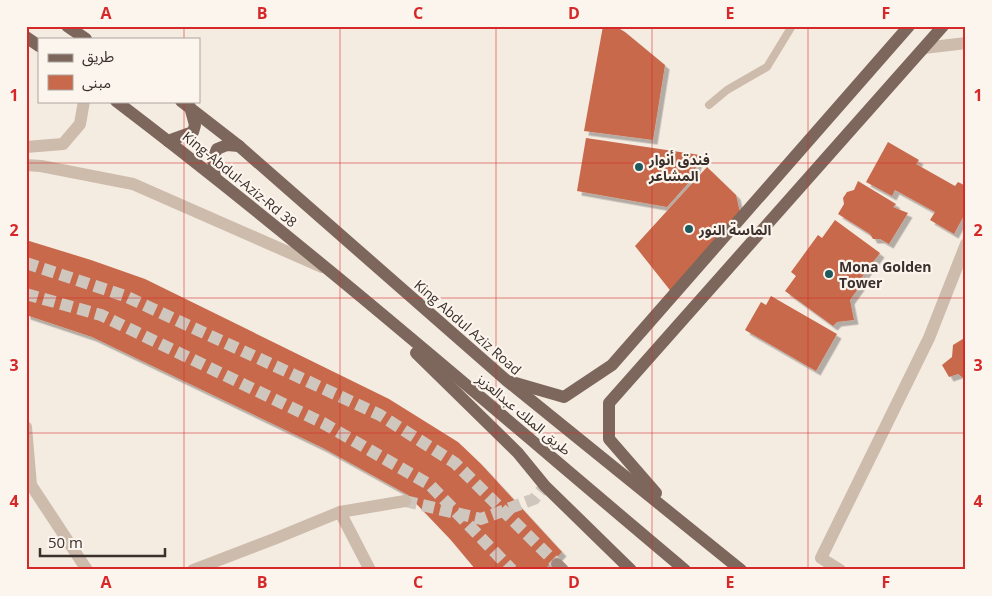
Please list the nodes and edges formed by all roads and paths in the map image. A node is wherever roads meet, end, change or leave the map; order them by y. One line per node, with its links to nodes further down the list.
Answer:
1 (67, 26): 6 (main road)
2 (792, 26): 13 (lane)
3 (909, 26): 22 (main road)
4 (942, 26): 9 (main road)
5 (26, 37): 8 (main road)
6 (85, 38)
7 (966, 43): 9 (street)
8 (38, 45)
9 (924, 48): 26 (main road)
10 (84, 102): 16 (street)
11 (117, 102): 14 (main road, King-Abdul-Aziz-Rd 38)
12 (186, 104): 14 (main road); 15 (main road, King Abdul Aziz Road)
13 (709, 105)
14 (168, 141): 18 (main road, King-Abdul-Aziz-Rd 38)
15 (239, 146): 18 (main road); 22 (main road, King Abdul Aziz Road)
16 (26, 147)
17 (26, 165): 20 (street)
18 (215, 177): 20 (main road, King-Abdul-Aziz-Rd 38)
19 (966, 244): 33 (street)
20 (326, 268): 21 (main road, King-Abdul-Aziz-Rd 38)
21 (343, 282): 30 (main road); 31 (main road, طريق الملك عبدالعزيز)
22 (506, 380): 26 (main road, King Abdul Aziz Road)
23 (26, 426): 27 (street)
24 (405, 501): 25 (street)
25 (340, 512): 28 (street); 29 (street)
26 (680, 519): 32 (main road, King Abdul Aziz Road)
27 (88, 570)
28 (193, 570)
29 (370, 570)
30 (630, 570)
31 (685, 570)
32 (741, 570)
33 (840, 570)

